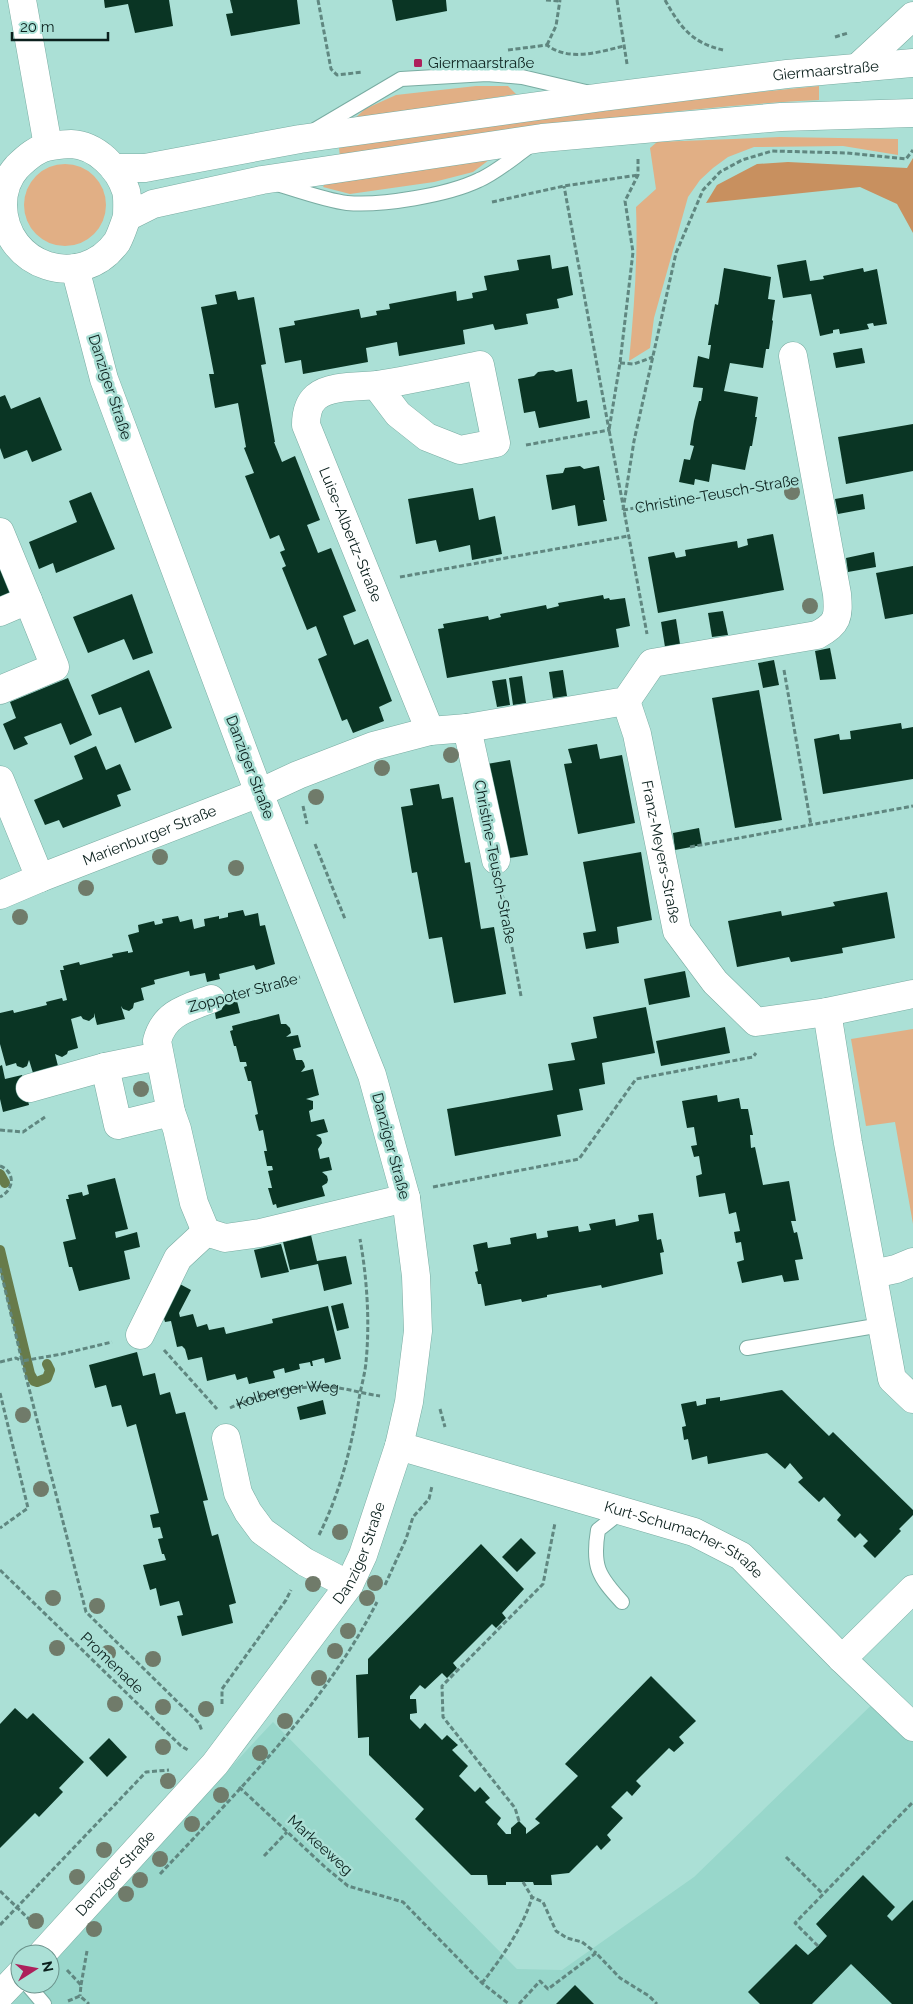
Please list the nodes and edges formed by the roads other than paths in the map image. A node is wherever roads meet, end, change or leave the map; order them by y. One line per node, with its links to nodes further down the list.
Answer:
1 (22, 0): 9 (street)
2 (913, 16): 4 (street)
3 (913, 63): 4 (street, Giermaarstraße)
4 (857, 68): 5 (street, Giermaarstraße)
5 (603, 97): 8 (street, Giermaarstraße); 8 (lane)
6 (913, 113): 7 (street)
7 (542, 138): 11 (street); 11 (lane)
8 (300, 139): 10 (street, Giermaarstraße)
9 (48, 146): 10 (street); 13 (street)
10 (114, 168): 12 (street)
11 (262, 180): 12 (street)
12 (127, 217): 14 (street)
13 (2, 220): 14 (street)
14 (76, 268): 25 (street, Danziger Straße)
15 (793, 356): 21 (street, Christine-Teusch-Straße)
16 (376, 385): 16 (street, Luise-Albertz-Straße); 23 (street, Luise-Albertz-Straße)
17 (0, 532): 18 (street)
18 (28, 600): 19 (street); 20 (street)
19 (0, 612)
20 (0, 690)
21 (626, 701): 22 (street); 31 (street, Franz-Meyers-Straße)
22 (467, 728): 23 (street); 26 (street, Christine-Teusch-Straße)
23 (430, 731): 25 (street)
24 (0, 780): 27 (street)
25 (259, 794): 27 (street, Marienburger Straße); 36 (street, Danziger Straße)
26 (496, 860)
27 (40, 878): 28 (street, Marienburger Straße)
28 (0, 895)
29 (913, 994): 31 (street)
30 (211, 1000): 32 (street, Zoppoter Straße)
31 (827, 1012): 39 (street)
32 (159, 1056): 33 (street); 35 (street, Zoppoter Straße)
33 (105, 1067): 34 (street); 35 (street)
34 (30, 1088)
35 (171, 1112): 37 (street, Zoppoter Straße)
36 (406, 1198): 37 (street); 45 (street, Danziger Straße)
37 (206, 1232): 41 (street)
38 (913, 1262): 39 (street)
39 (873, 1274): 40 (street)
40 (881, 1325): 42 (lane); 43 (street)
41 (140, 1335)
42 (747, 1348)
43 (913, 1400)
44 (223, 1425): 47 (street)
45 (399, 1446): 46 (street, Kurt-Schumacher-Straße); 47 (street, Danziger Straße)
46 (622, 1511): 49 (lane); 50 (street, Kurt-Schumacher-Straße)
47 (349, 1585): 52 (street, Danziger Straße)
48 (913, 1589): 50 (street)
49 (622, 1602)
50 (842, 1658): 51 (street, Kurt-Schumacher-Straße)
51 (913, 1727)
52 (51, 1944)
53 (10, 1985): 55 (street)
54 (36, 1994): 56 (lane)
55 (0, 1995)
56 (44, 2004)

